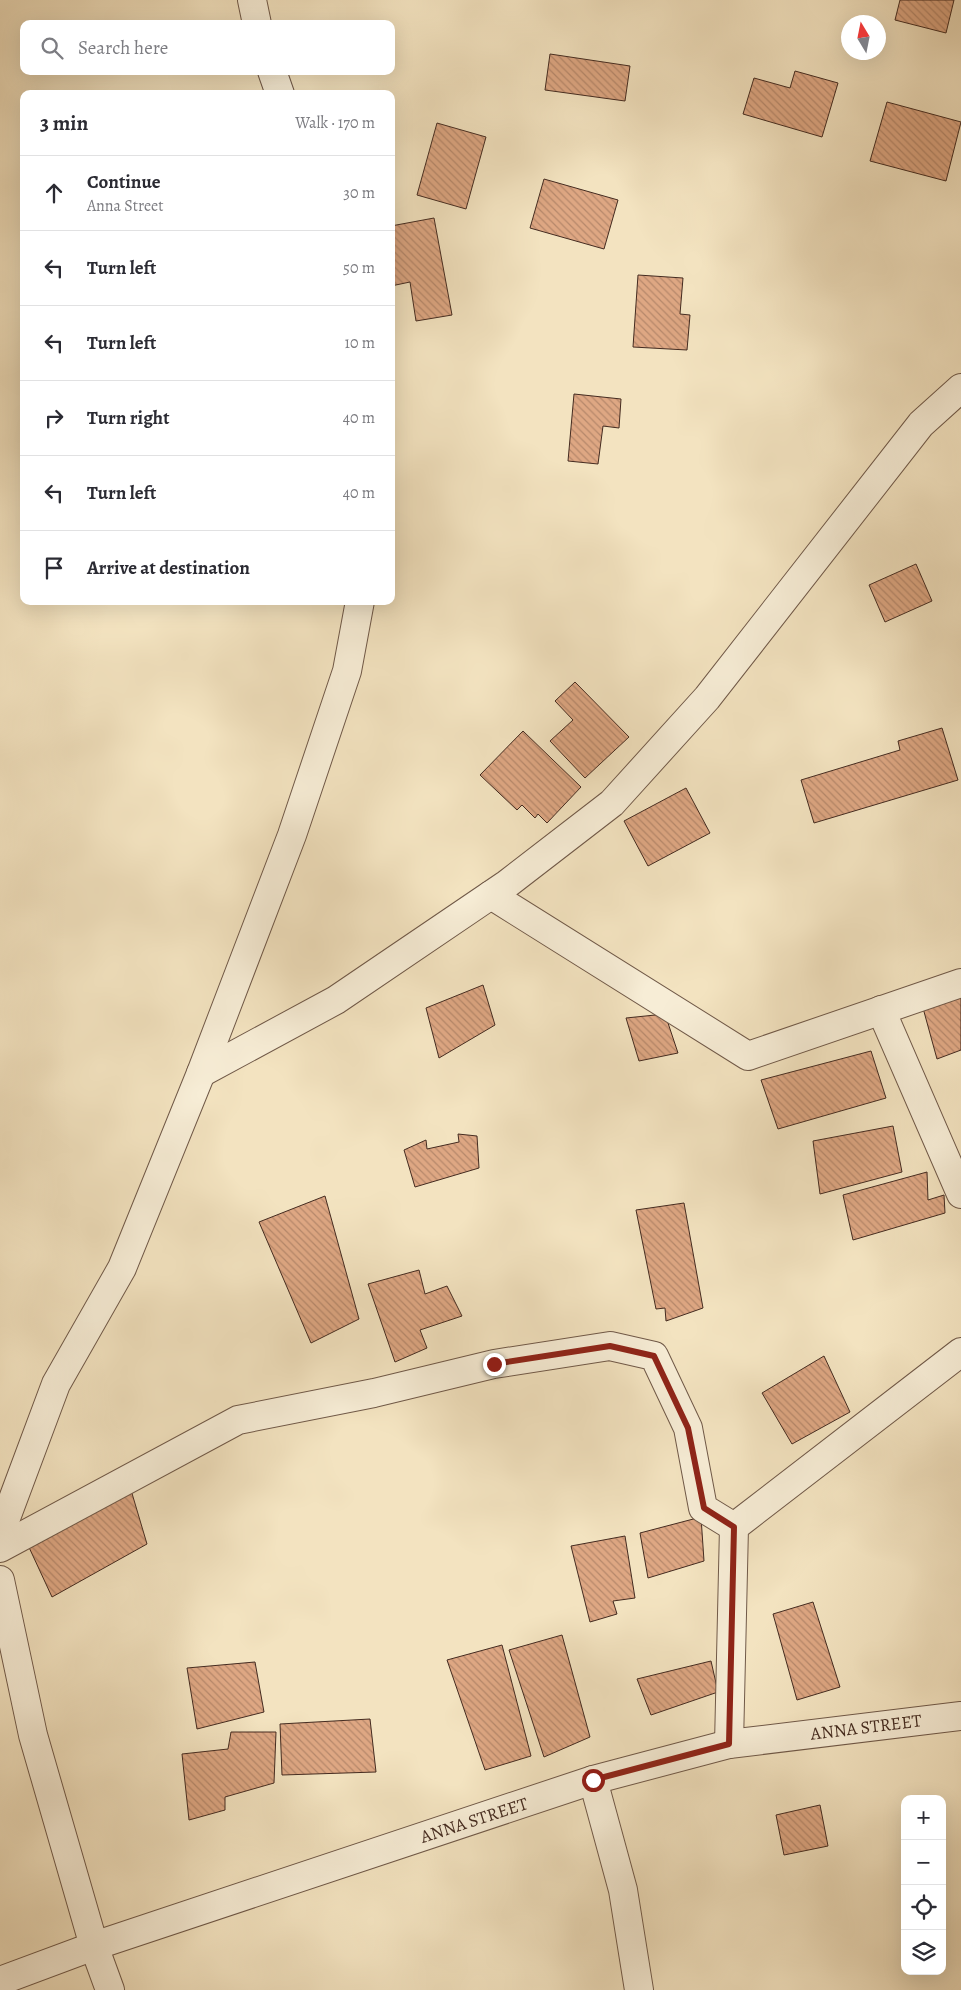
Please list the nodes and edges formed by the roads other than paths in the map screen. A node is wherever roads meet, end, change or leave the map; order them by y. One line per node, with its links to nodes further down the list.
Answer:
1 (252, 0): 2 (street)
2 (256, 20)
3 (273, 75): 4 (street)
4 (279, 90)
5 (961, 388): 7 (street)
6 (359, 605): 10 (street)
7 (491, 895): 9 (street); 10 (street)
8 (961, 983): 9 (street)
9 (881, 1010): 11 (street)
10 (201, 1073): 14 (street)
11 (961, 1194)
12 (961, 1352): 13 (street)
13 (734, 1527): 15 (street); 18 (street)
14 (0, 1534)
15 (0, 1548)
16 (0, 1580): 20 (street)
17 (961, 1716): 18 (street, ANNA STREET)
18 (729, 1744): 19 (street, ANNA STREET)
19 (593, 1780): 20 (street, ANNA STREET); 23 (street)
20 (94, 1946): 21 (street, ANNA STREET); 22 (street)
21 (0, 1981)
22 (110, 1990)
23 (639, 1990)

